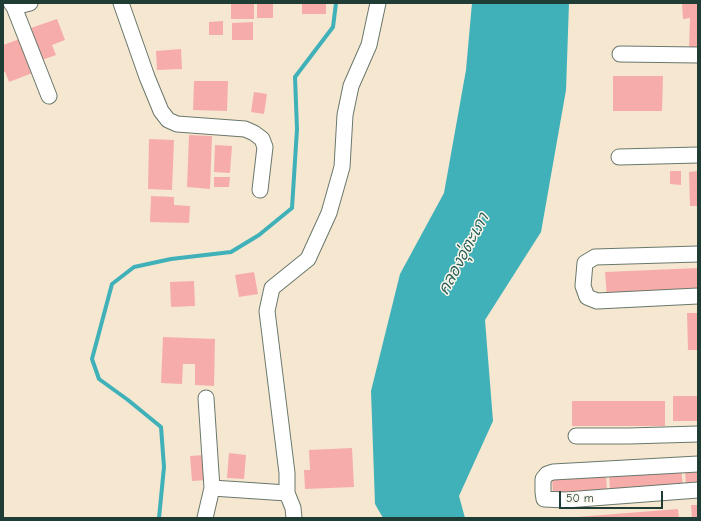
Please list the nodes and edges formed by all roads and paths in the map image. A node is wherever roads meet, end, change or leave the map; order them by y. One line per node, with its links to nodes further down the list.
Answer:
1 (30, 3): 4 (street)
2 (121, 3): 10 (street)
3 (378, 3): 19 (street)
4 (12, 5): 7 (street)
5 (620, 54): 6 (street)
6 (698, 55)
7 (48, 96)
8 (698, 155): 9 (street)
9 (618, 157)
10 (260, 190)
11 (698, 254): 12 (street)
12 (698, 296)
13 (206, 398): 17 (street)
14 (698, 434): 15 (street)
15 (576, 436)
16 (698, 464): 18 (street)
17 (212, 488): 19 (street); 20 (street)
18 (698, 490)
19 (287, 493): 21 (street)
20 (205, 518)
21 (294, 518)

